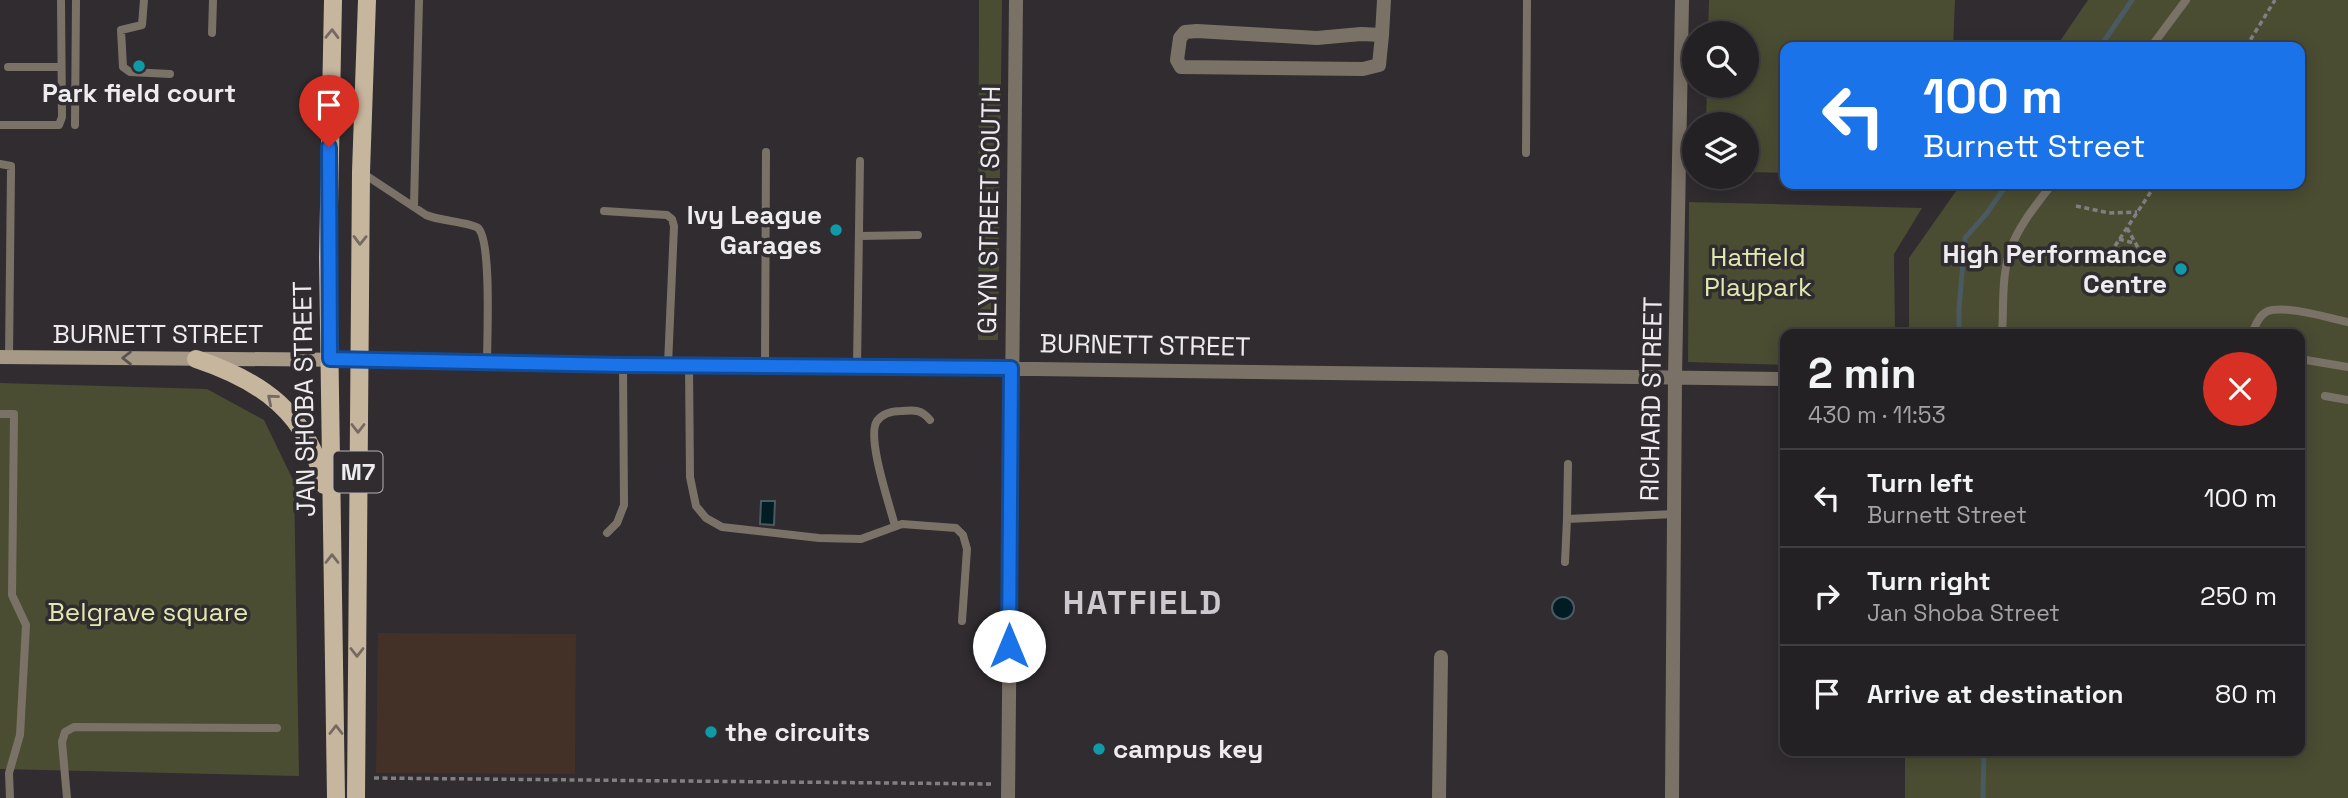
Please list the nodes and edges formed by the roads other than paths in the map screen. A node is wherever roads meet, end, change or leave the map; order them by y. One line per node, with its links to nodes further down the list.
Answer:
1 (61, 0): 17 (lane)
2 (76, 0): 20 (lane)
3 (144, 0): 18 (lane)
4 (213, 0): 13 (lane)
5 (333, 0): 36 (main road, JAN SHOBA STREET / M7, one-way to 5)
6 (367, 0): 25 (main road, JAN SHOBA STREET / M7)
7 (419, 0): 27 (lane)
8 (1016, 0): 46 (street, GLYN STREET SOUTH)
9 (1384, 0): 14 (street)
10 (1527, 0): 22 (lane)
11 (1682, 0): 47 (street, RICHARD STREET)
12 (2186, 0): 15 (lane)
13 (212, 33)
14 (1382, 36): 14 (street)
15 (2155, 42)
16 (8, 67): 17 (lane)
17 (61, 67): 19 (lane)
18 (170, 74)
19 (0, 125)
20 (75, 125)
21 (766, 152): 43 (lane)
22 (1526, 153)
23 (860, 161): 30 (lane)
24 (0, 164): 34 (lane)
25 (361, 172): 27 (lane); 37 (main road, JAN SHOBA STREET / M7, one-way to 37)
26 (2048, 189): 32 (lane)
27 (414, 206): 39 (lane)
28 (604, 211): 41 (lane)
29 (918, 235): 30 (lane)
30 (859, 236): 44 (lane)
31 (2348, 322): 33 (lane)
32 (2002, 329)
33 (2254, 329)
34 (4, 357): 35 (street, BURNETT STREET, one-way to 34)
35 (195, 359): 36 (street, BURNETT STREET); 56 (main road, one-way to 35)
36 (330, 359): 37 (street, BURNETT STREET); 56 (main road, JAN SHOBA STREET / M7)
37 (359, 360): 39 (street, BURNETT STREET); 67 (main road, JAN SHOBA STREET / M7, one-way to 67)
38 (2305, 360): 45 (lane)
39 (487, 362): 40 (street, BURNETT STREET)
40 (623, 365): 41 (street, BURNETT STREET); 58 (lane)
41 (668, 365): 42 (street, BURNETT STREET)
42 (689, 365): 43 (street, BURNETT STREET); 57 (lane)
43 (765, 366): 44 (street, BURNETT STREET)
44 (857, 367): 46 (street, BURNETT STREET)
45 (2348, 367)
46 (1011, 368): 47 (street, BURNETT STREET); 63 (street, GLYN STREET SOUTH)
47 (1675, 377): 48 (street, BURNETT STREET); 54 (street, RICHARD STREET)
48 (1780, 379)
49 (2325, 396): 50 (lane)
50 (2348, 400)
51 (0, 414): 64 (lane)
52 (930, 419): 57 (lane)
53 (1568, 464): 55 (lane)
54 (1674, 514): 55 (lane); 69 (street, RICHARD STREET)
55 (1567, 519): 59 (lane)
56 (332, 523): 66 (main road, JAN SHOBA STREET / M7, one-way to 56)
57 (895, 526): 60 (lane)
58 (607, 533)
59 (1565, 562)
60 (962, 621)
61 (1441, 657): 68 (street)
62 (277, 727): 65 (lane)
63 (1008, 791)
64 (10, 798)
65 (67, 798)
66 (336, 798)
67 (356, 798)
68 (1440, 798)
69 (1672, 798)

